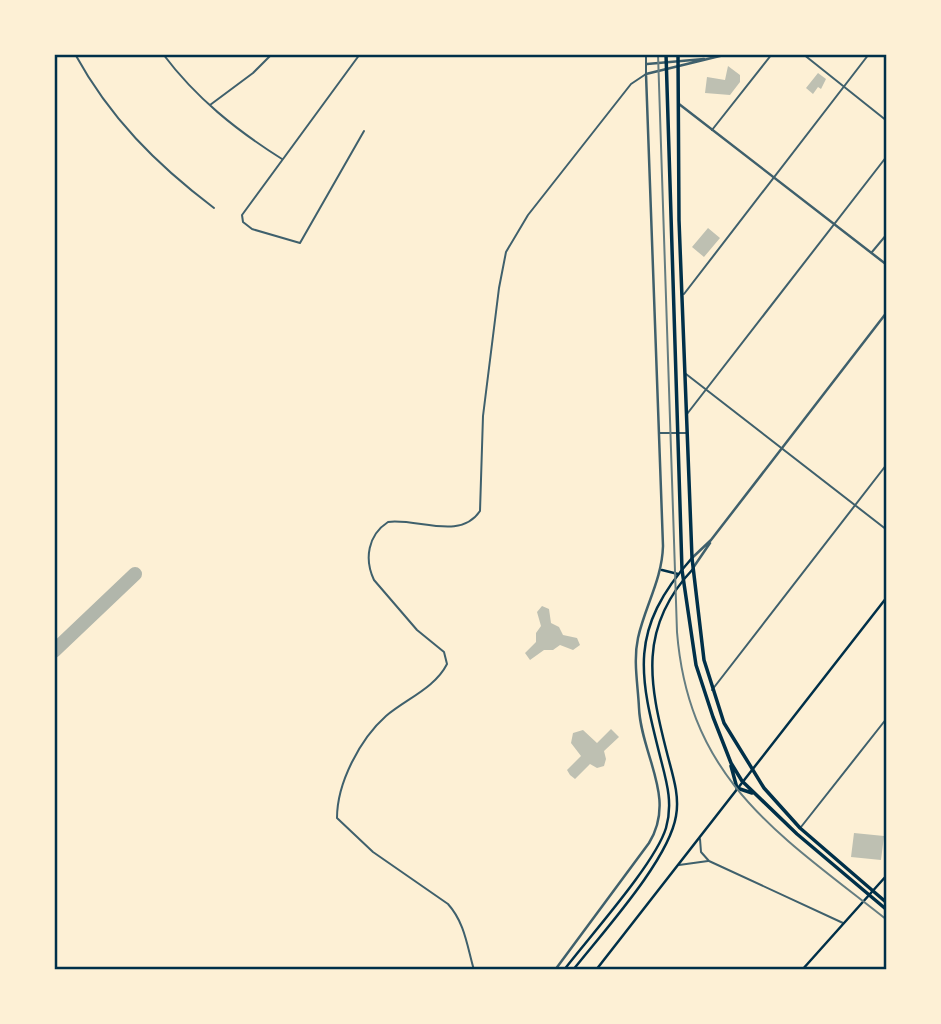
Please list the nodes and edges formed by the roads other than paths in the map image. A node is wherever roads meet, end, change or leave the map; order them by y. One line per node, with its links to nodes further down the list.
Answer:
1 (75, 54): 27 (street)
2 (163, 54): 20 (street)
3 (272, 54): 20 (street)
4 (360, 54): 25 (street)
5 (646, 54): 14 (street)
6 (666, 54): 13 (main road)
7 (728, 54): 12 (street)
8 (772, 54): 22 (street)
9 (803, 54): 18 (street)
10 (869, 54): 18 (street)
11 (678, 57): 12 (street); 13 (street); 15 (main road)
12 (708, 59): 15 (street)
13 (666, 61): 14 (street); 16 (main road)
14 (647, 64): 17 (street)
15 (679, 68): 16 (street); 19 (main road)
16 (666, 70): 17 (street); 38 (main road)
17 (646, 74): 37 (street); 72 (street)
18 (844, 87): 21 (street); 26 (street)
19 (679, 104): 22 (street); 32 (main road)
20 (209, 106): 25 (street)
21 (887, 121)
22 (712, 130): 26 (street)
23 (364, 131): 25 (street)
24 (887, 156): 28 (street)
25 (282, 159)
26 (774, 178): 28 (street); 32 (street)
27 (214, 208)
28 (834, 225): 30 (street); 35 (street)
29 (887, 234): 30 (street)
30 (872, 253): 31 (street)
31 (887, 265)
32 (682, 296): 34 (main road)
33 (887, 312): 40 (street)
34 (685, 374): 35 (street); 36 (main road)
35 (705, 390): 36 (street); 40 (street)
36 (687, 415): 39 (main road)
37 (659, 433): 38 (street); 47 (street)
38 (677, 433): 39 (street); 48 (main road)
39 (687, 433): 45 (main road)
40 (781, 449): 42 (street); 44 (street)
41 (887, 464): 42 (street)
42 (855, 506): 43 (street); 52 (street)
43 (887, 530)
44 (711, 540): 45 (street); 46 (street)
45 (692, 558): 46 (main road); 48 (main road)
46 (694, 568): 50 (main road); 52 (main road)
47 (662, 570): 49 (main road); 69 (street)
48 (682, 570): 49 (main road); 50 (main road)
49 (678, 575): 70 (main road)
50 (684, 579): 54 (main road); 71 (main road)
51 (887, 597): 55 (main road)
52 (712, 690): 55 (main road)
53 (887, 718): 59 (street)
54 (731, 763): 56 (main road); 57 (main road)
55 (752, 771): 56 (main road); 59 (main road)
56 (742, 781): 57 (main road); 58 (main road)
57 (737, 788): 58 (main road); 60 (main road)
58 (754, 793): 65 (main road)
59 (800, 828): 64 (main road)
60 (701, 835): 61 (street); 62 (main road)
61 (709, 861): 62 (street); 68 (street)
62 (676, 866): 76 (main road)
63 (887, 876): 64 (main road); 66 (main road)
64 (873, 890): 65 (main road); 66 (main road)
65 (869, 895): 67 (main road); 68 (main road)
66 (887, 903)
67 (887, 910)
68 (844, 923): 77 (main road)
69 (585, 931): 70 (street); 73 (street)
70 (590, 935): 71 (street); 74 (main road)
71 (597, 940): 75 (main road)
72 (474, 970)
73 (555, 970)
74 (564, 970)
75 (573, 970)
76 (596, 970)
77 (802, 970)

